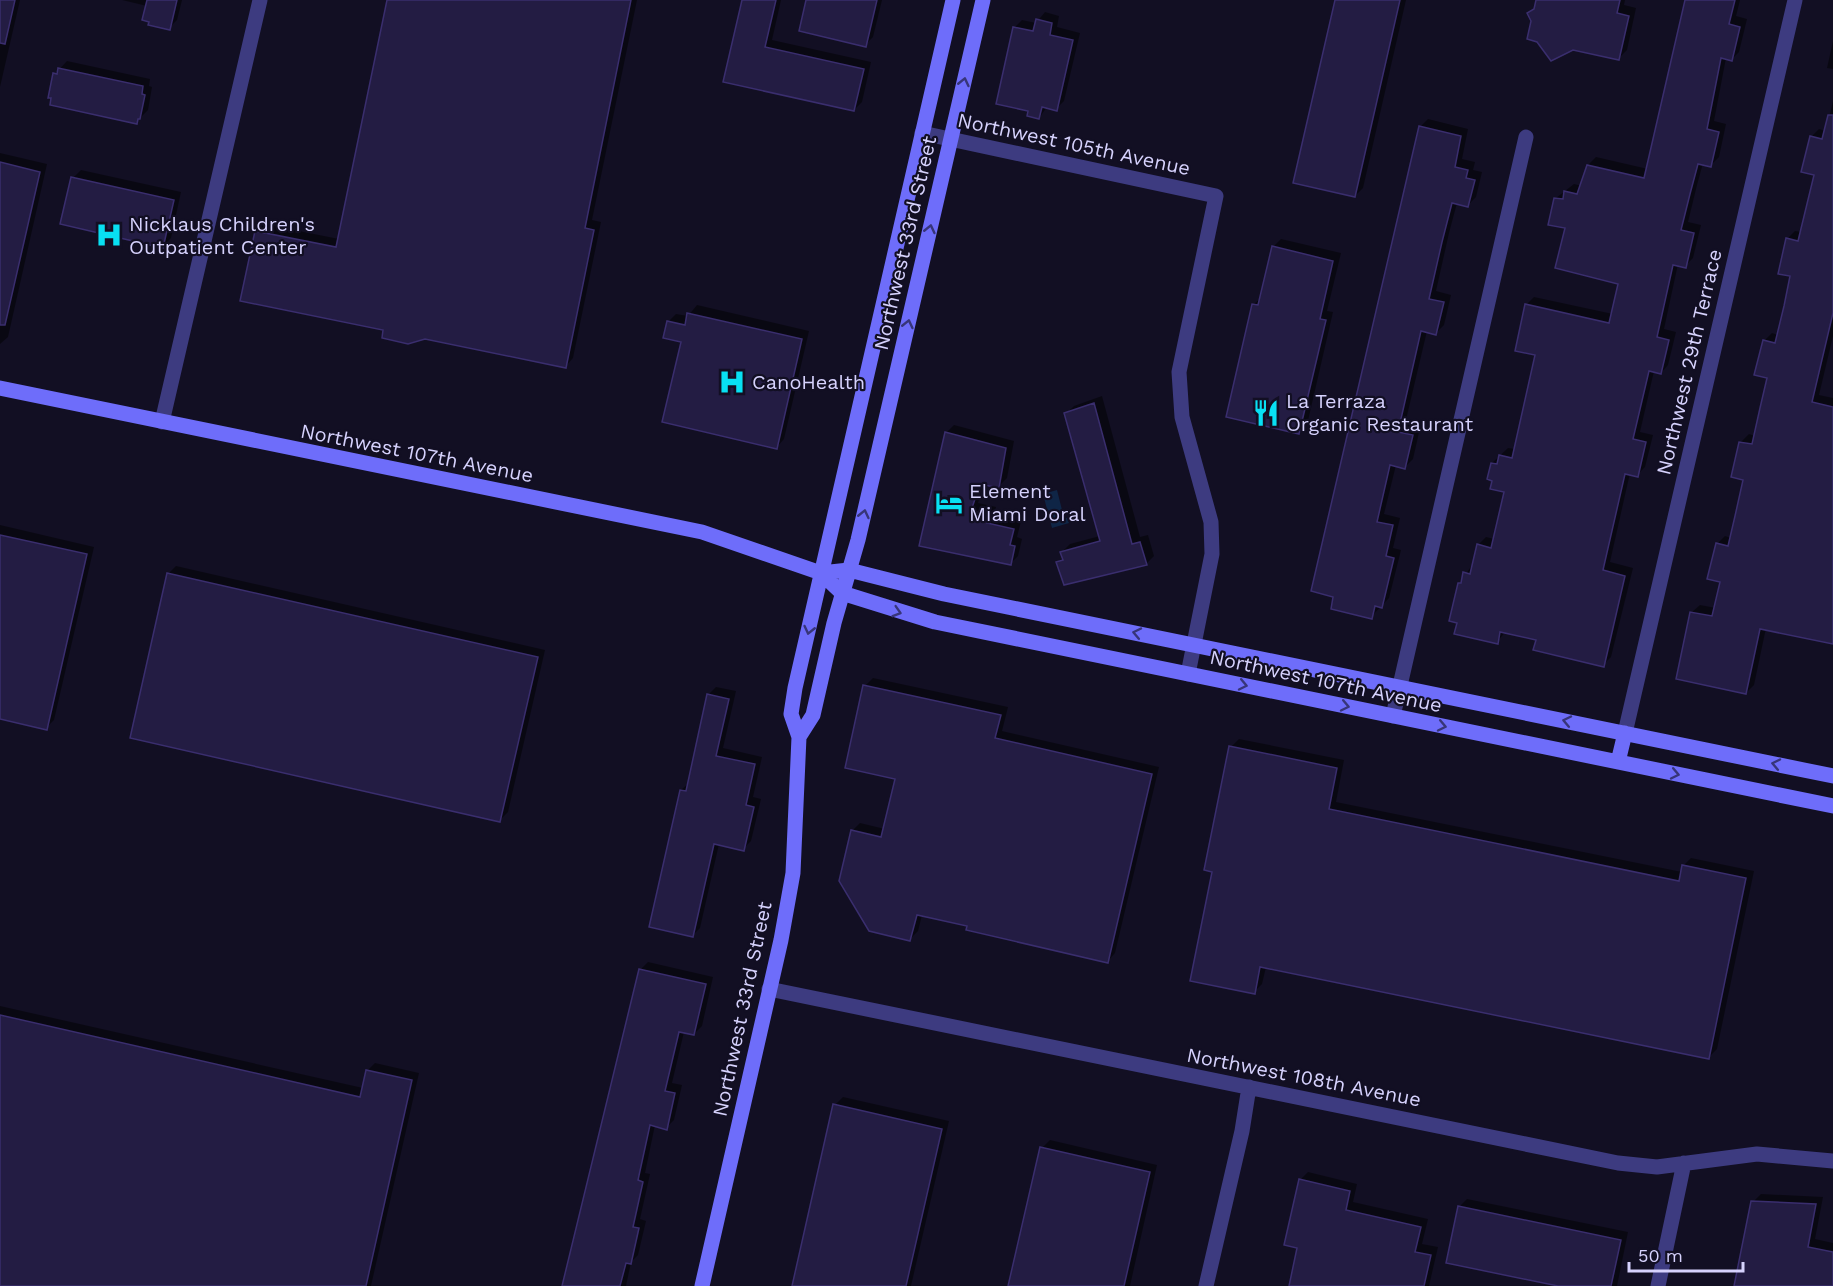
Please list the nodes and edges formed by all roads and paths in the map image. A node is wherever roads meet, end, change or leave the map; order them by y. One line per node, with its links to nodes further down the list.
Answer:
1 (260, 0): 9 (street)
2 (953, 0): 5 (main road, Northwest 33rd Street)
3 (983, 0): 7 (main road, Northwest 33rd Street, one-way to 3)
4 (1795, 0): 17 (street, Northwest 29th Terrace)
5 (922, 133): 7 (street, Northwest 105th Avenue); 11 (main road, Northwest 33rd Street)
6 (1526, 137): 15 (street)
7 (951, 139): 10 (main road, Northwest 33rd Street, one-way to 7); 13 (street, Northwest 105th Avenue)
8 (0, 388): 9 (main road, Northwest 107th Avenue)
9 (162, 422): 11 (main road, Northwest 107th Avenue)
10 (849, 570): 11 (main road, Northwest 107th Avenue); 12 (main road, Northwest 33rd Street); 13 (main road, Northwest 107th Avenue, one-way to 10)
11 (821, 573): 12 (main road, Northwest 107th Avenue); 18 (main road, Northwest 33rd Street, one-way to 18)
12 (842, 593): 14 (main road, Northwest 107th Avenue, one-way to 14); 18 (main road, Northwest 33rd Street)
13 (1194, 645): 14 (street); 15 (main road, Northwest 107th Avenue)
14 (1188, 674): 16 (main road, Northwest 107th Avenue, one-way to 16)
15 (1400, 687): 16 (street); 17 (main road, Northwest 107th Avenue, one-way to 15)
16 (1393, 716): 19 (main road, Northwest 107th Avenue, one-way to 19)
17 (1625, 733): 19 (main road); 20 (main road, Northwest 107th Avenue, one-way to 17)
18 (799, 737): 22 (main road, Northwest 33rd Street)
19 (1618, 762): 21 (main road, Northwest 107th Avenue, one-way to 21)
20 (1833, 776)
21 (1833, 806)
22 (769, 989): 23 (street, Northwest 108th Avenue); 26 (main road, Northwest 33rd Street)
23 (1249, 1087): 25 (street, Northwest 108th Avenue); 27 (street)
24 (1833, 1161): 25 (street, Northwest 108th Avenue)
25 (1684, 1163): 28 (street)
26 (702, 1286)
27 (1206, 1286)
28 (1658, 1286)

